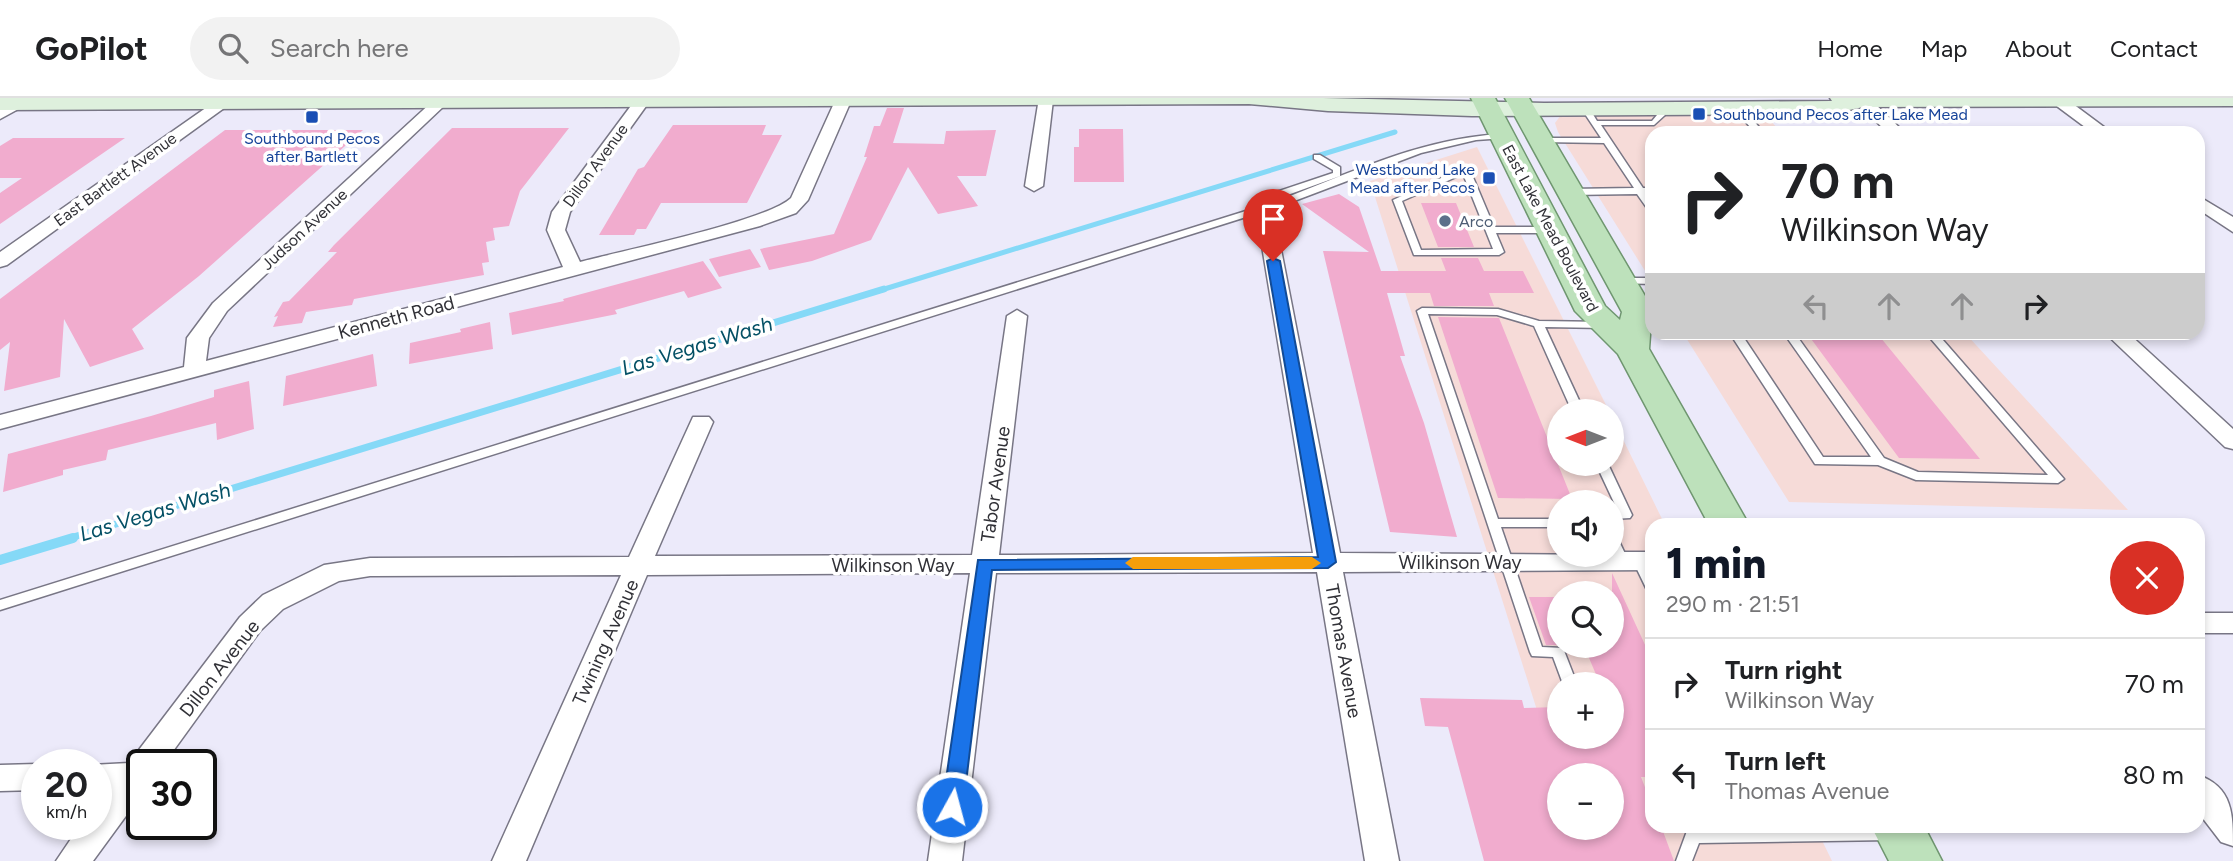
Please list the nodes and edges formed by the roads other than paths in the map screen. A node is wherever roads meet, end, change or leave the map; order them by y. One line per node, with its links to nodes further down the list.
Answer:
1 (1839, 98): 14 (main road)
2 (1263, 99): 6 (main road); 18 (main road)
3 (574, 100): 16 (main road); 17 (main road)
4 (724, 100): 13 (main road); 16 (main road)
5 (866, 100): 6 (main road); 13 (main road)
6 (1045, 100): 30 (street)
7 (2233, 100): 15 (main road)
8 (51, 101): 9 (main road); 20 (main road)
9 (109, 101): 10 (main road)
10 (157, 101): 11 (main road)
11 (226, 101): 12 (main road); 41 (street, East Bartlett Avenue)
12 (299, 101): 17 (main road)
13 (844, 101): 42 (street, Kenneth Road)
14 (1863, 101): 15 (main road); 21 (main road); 24 (street)
15 (2059, 101): 25 (street)
16 (641, 102): 42 (street, Dillon Avenue)
17 (439, 103): 53 (street, Judson Avenue)
18 (1485, 103): 19 (main road); 26 (main road, East Lake Mead Boulevard)
19 (1519, 103): 22 (main road); 27 (main road, East Lake Mead Boulevard)
20 (5, 107)
21 (1738, 108): 22 (main road); 23 (lane)
22 (1590, 115): 28 (lane)
23 (1754, 126)
24 (1890, 126)
25 (2094, 126)
26 (1502, 136): 35 (lane); 39 (main road, East Lake Mead Boulevard)
27 (1541, 140): 28 (lane); 33 (main road, East Lake Mead Boulevard)
28 (1607, 141): 31 (lane)
29 (1317, 157): 35 (lane)
30 (1034, 186)
31 (1640, 191): 32 (lane); 33 (lane); 34 (lane)
32 (1645, 191)
33 (1570, 192): 43 (main road, East Lake Mead Boulevard)
34 (1645, 198)
35 (1278, 204): 69 (lane)
36 (2205, 206): 37 (street)
37 (2233, 226)
38 (1489, 230): 38 (lane); 39 (lane)
39 (1550, 230): 47 (main road, East Lake Mead Boulevard)
40 (1269, 234): 63 (street, Thomas Avenue)
41 (0, 261)
42 (574, 270): 53 (street, Kenneth Road)
43 (1621, 281): 44 (lane); 52 (main road, East Lake Mead Boulevard)
44 (1645, 281)
45 (1017, 316): 65 (street, Tabor Avenue)
46 (1538, 324): 47 (lane); 54 (lane); 60 (lane)
47 (1605, 325): 52 (main road, East Lake Mead Boulevard)
48 (1739, 340): 58 (lane)
49 (1794, 340): 58 (lane)
50 (1937, 340): 58 (lane)
51 (2123, 340): 57 (street)
52 (1632, 349): 59 (main road, East Lake Mead Boulevard)
53 (194, 370): 55 (street, Kenneth Road)
54 (1572, 399)
55 (0, 422)
56 (701, 422): 66 (street, Twining Avenue)
57 (2233, 442)
58 (1880, 461)
59 (1725, 518)
60 (1492, 523): 61 (lane); 64 (lane)
61 (1547, 523)
62 (1631, 556): 64 (street, Wilkinson Way); 67 (lane)
63 (1328, 562): 64 (street, Wilkinson Way); 65 (street, Wilkinson Way); 83 (street, Thomas Avenue)
64 (1505, 562): 72 (lane)
65 (984, 564): 66 (street, Wilkinson Way); 82 (street, Tabor Avenue)
66 (639, 566): 68 (street, Wilkinson Way); 81 (street, Twining Avenue)
67 (1645, 577)
68 (305, 583): 73 (street, Dillon Avenue)
69 (0, 606)
70 (2205, 623): 71 (street)
71 (2233, 623)
72 (1566, 672)
73 (157, 749)
74 (21, 777): 75 (street)
75 (0, 778)
76 (126, 790): 80 (street, Dillon Avenue)
77 (2205, 797): 78 (street)
78 (2233, 832)
79 (1904, 840): 84 (lane)
80 (73, 861)
81 (509, 861)
82 (945, 861)
83 (1382, 861)
84 (1684, 861)

